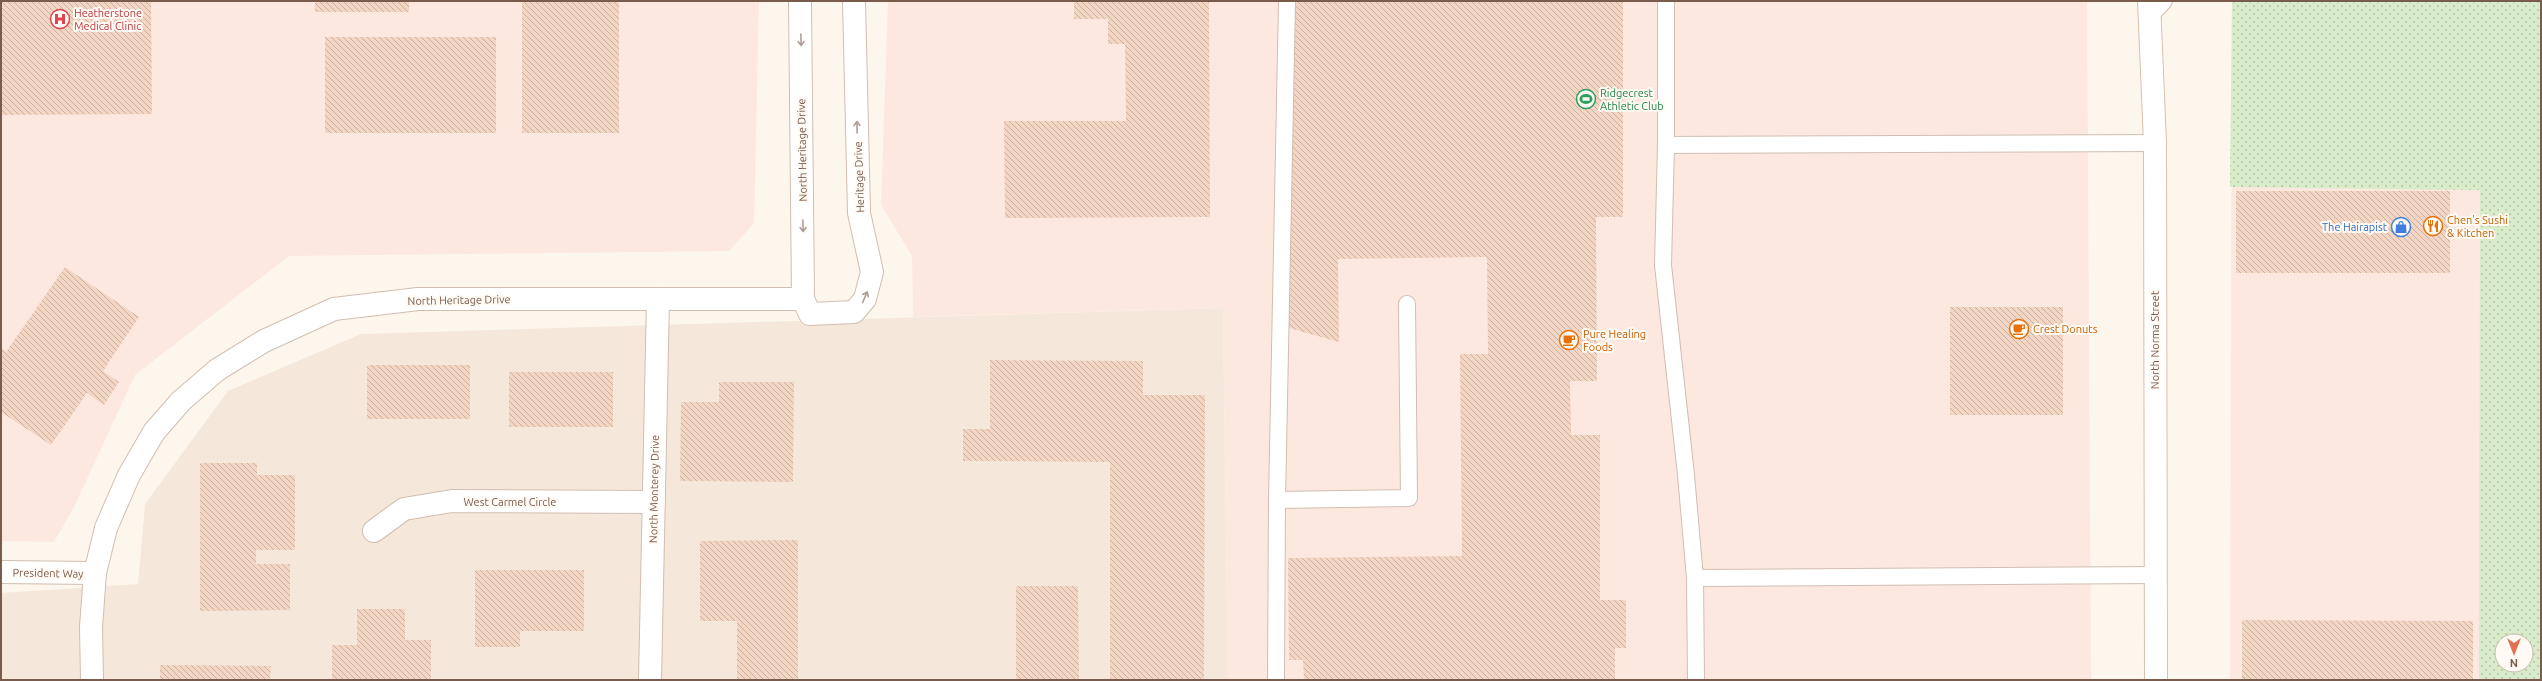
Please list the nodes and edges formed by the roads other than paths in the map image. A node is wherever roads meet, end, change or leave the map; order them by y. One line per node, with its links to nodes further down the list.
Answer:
1 (800, 1): 10 (street, North Heritage Drive, one-way to 10)
2 (854, 1): 10 (street, Heritage Drive, one-way to 2)
3 (1287, 1): 12 (lane)
4 (1666, 1): 8 (lane)
5 (2164, 1): 6 (lane)
6 (2149, 9): 7 (street, North Norma Street)
7 (2155, 143): 8 (lane); 17 (street, North Norma Street)
8 (1666, 145): 18 (lane)
9 (658, 299): 10 (street, North Heritage Drive); 13 (street, North Monterey Drive); 16 (street, North Heritage Drive)
10 (803, 299)
11 (1407, 304): 12 (lane)
12 (1277, 500): 21 (lane)
13 (654, 502): 14 (street, West Carmel Circle); 20 (street, North Monterey Drive)
14 (374, 530)
15 (1, 572): 16 (street, President Way)
16 (96, 573): 19 (street, North Heritage Drive)
17 (2156, 575): 18 (lane); 23 (street, North Norma Street)
18 (1695, 578): 22 (lane)
19 (92, 680)
20 (650, 680)
21 (1276, 680)
22 (1696, 680)
23 (2156, 680)

